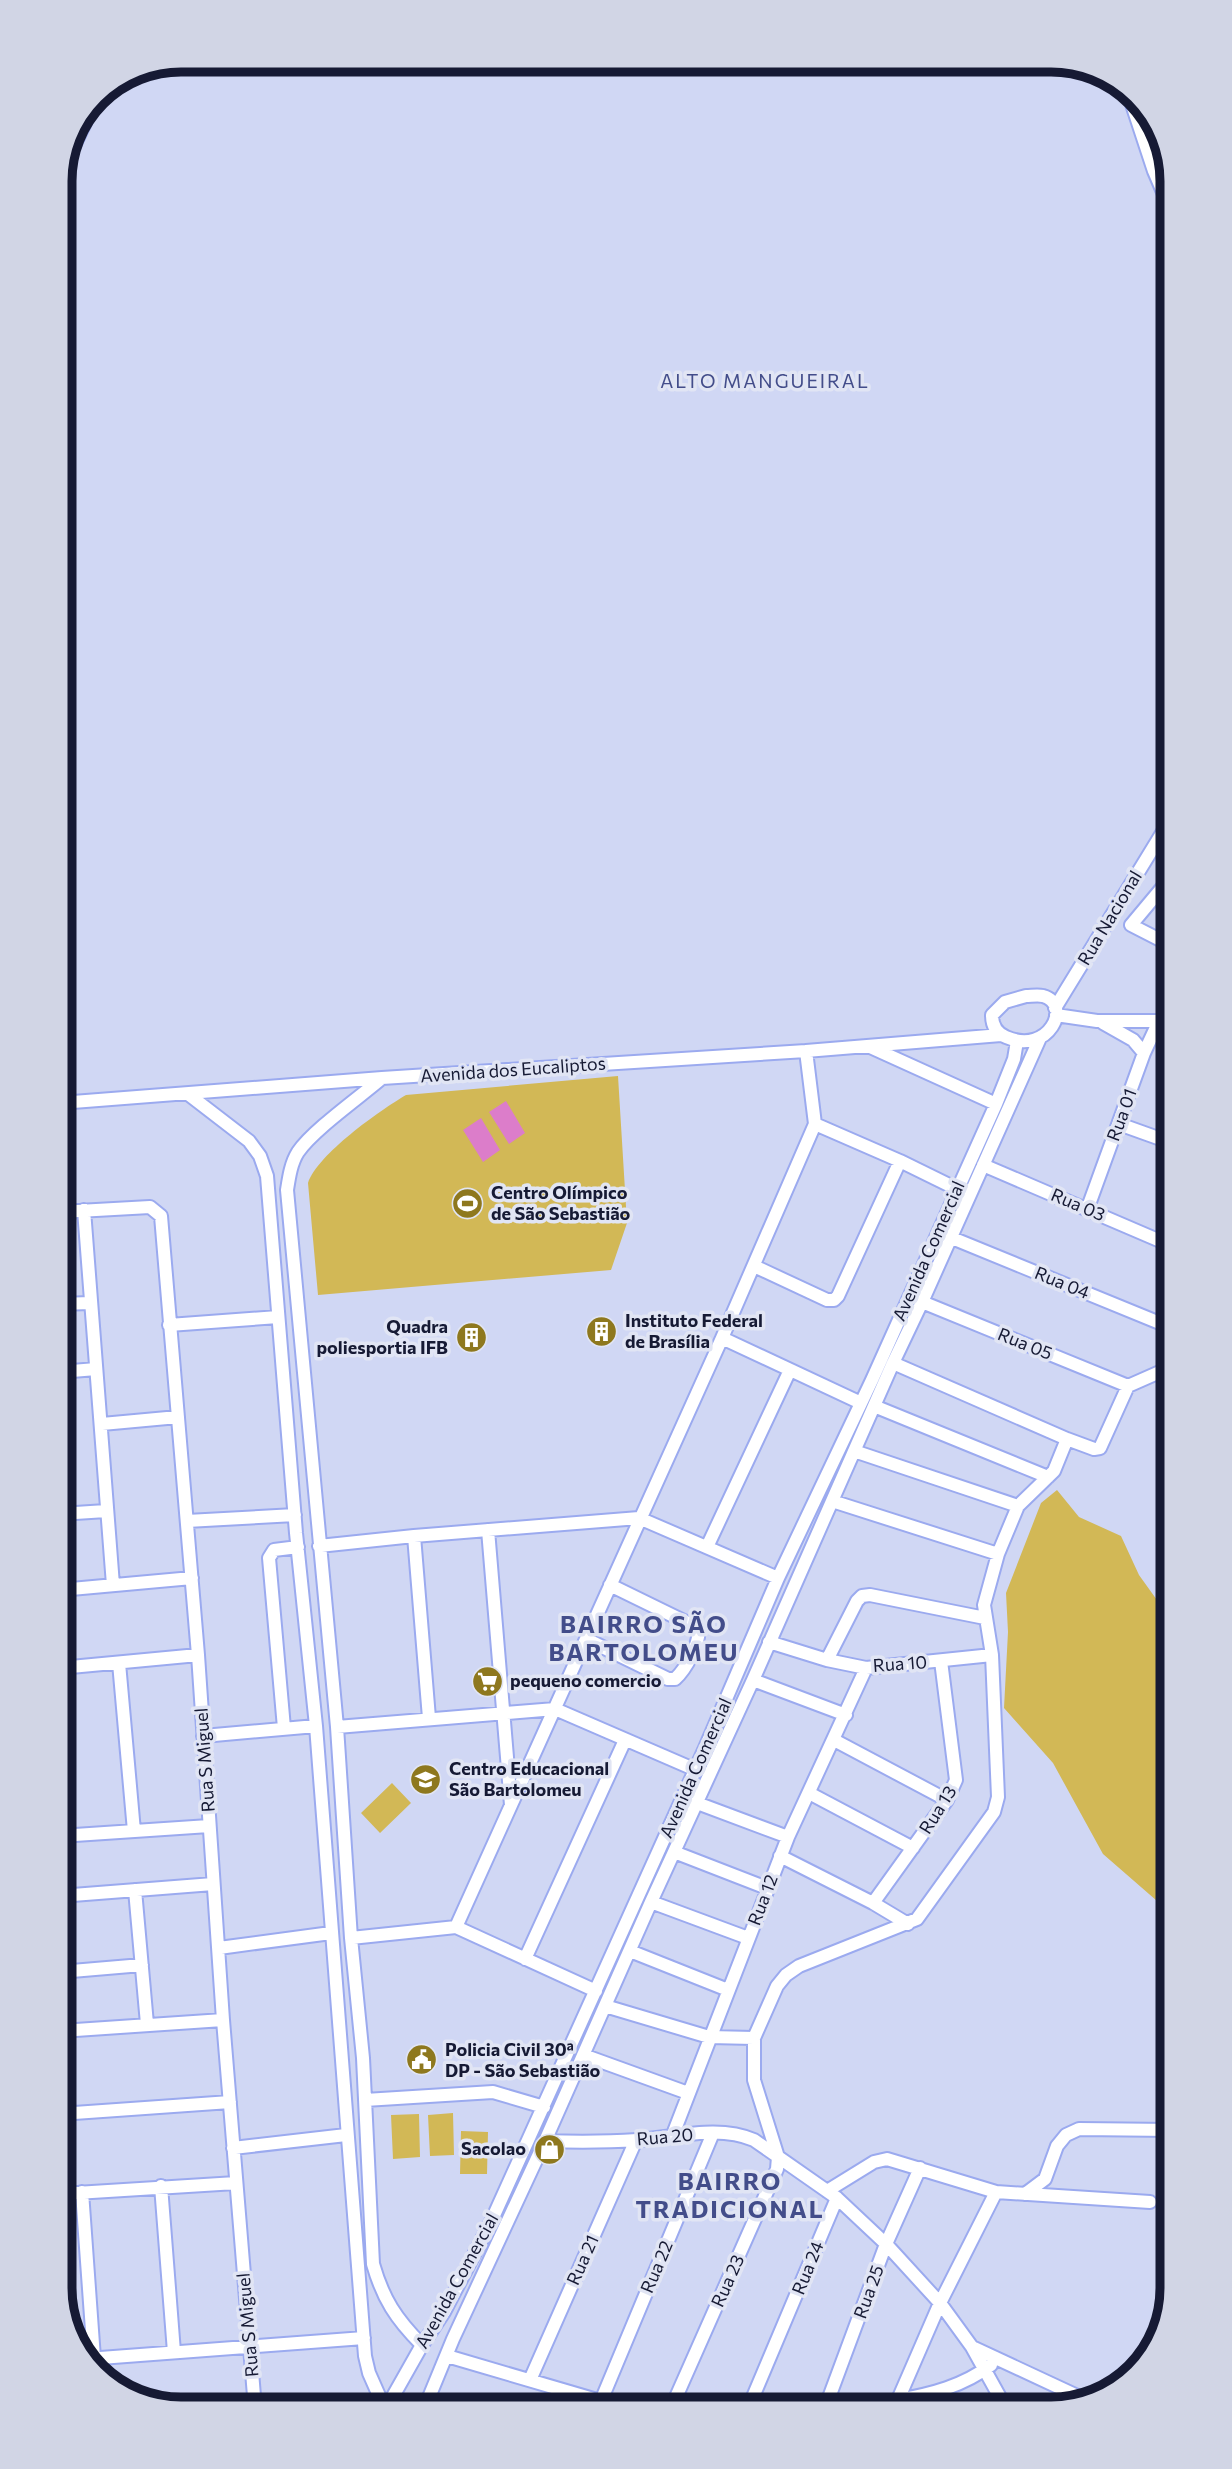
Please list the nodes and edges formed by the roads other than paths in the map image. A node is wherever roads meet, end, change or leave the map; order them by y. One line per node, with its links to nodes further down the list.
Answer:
1 (1135, 111): 3 (street)
2 (1158, 162): 3 (street)
3 (1154, 171): 4 (street)
4 (1160, 185)
5 (1160, 837): 8 (street, Rua Nacional)
6 (1160, 890): 7 (street)
7 (1160, 940)
8 (1070, 984): 9 (street); 10 (street, Rua Nacional)
9 (1044, 996): 10 (street); 11 (street)
10 (1056, 1011): 12 (street); 16 (street)
11 (992, 1015): 14 (street); 15 (street)
12 (1097, 1021): 13 (street); 20 (street)
13 (1159, 1021): 20 (street, Rua 01)
14 (1001, 1035): 15 (street, Avenida dos Eucaliptos); 17 (street)
15 (965, 1037): 18 (street, Avenida dos Eucaliptos)
16 (1040, 1038): 17 (street); 29 (street, Avenida Comercial)
17 (1017, 1041): 24 (street, Avenida Comercial)
18 (864, 1045): 19 (street, Avenida dos Eucaliptos); 24 (street)
19 (806, 1051): 21 (street, Avenida dos Eucaliptos); 25 (street)
20 (1144, 1053): 26 (street, Rua 01)
21 (382, 1078): 22 (street, Avenida dos Eucaliptos); 34 (street)
22 (188, 1094): 23 (street, Avenida dos Eucaliptos); 35 (street)
23 (72, 1102)
24 (996, 1104): 30 (street, Avenida Comercial)
25 (815, 1124): 28 (street); 38 (street)
26 (1119, 1124): 27 (street); 32 (street, Rua 01)
27 (1160, 1139)
28 (900, 1161): 30 (street); 38 (street)
29 (983, 1165): 32 (street, Rua 03); 36 (street, Avenida Comercial)
30 (957, 1189): 51 (street, Avenida Comercial)
31 (84, 1210): 33 (street, Rua S Miguel); 40 (street); 44 (street, Rua S Miguel)
32 (1087, 1210): 37 (street, Rua 03)
33 (72, 1211)
34 (289, 1227): 35 (street); 68 (street)
35 (271, 1229): 42 (street)
36 (952, 1238): 39 (street, Avenida Comercial); 43 (street, Rua 04)
37 (1160, 1241)
38 (754, 1266): 45 (street)
39 (922, 1302): 46 (street, Avenida Comercial); 52 (street, Rua 05)
40 (90, 1303): 41 (street); 47 (street)
41 (72, 1304)
42 (278, 1317): 44 (street); 64 (street)
43 (1160, 1323)
44 (169, 1325): 54 (street, Rua S Miguel)
45 (722, 1338): 48 (street); 65 (street)
46 (893, 1363): 51 (street, Avenida Comercial); 57 (street)
47 (96, 1369): 49 (street); 55 (street)
48 (790, 1370): 53 (street); 72 (street)
49 (72, 1371)
50 (1160, 1376): 52 (street)
51 (878, 1382): 53 (street, Avenida Comercial)
52 (1128, 1387): 57 (street)
53 (868, 1404): 56 (street, Avenida Comercial); 59 (street)
54 (178, 1417): 55 (street); 66 (street, Rua S Miguel)
55 (102, 1424): 62 (street)
56 (856, 1430): 58 (street, Avenida Comercial); 74 (street, Avenida Comercial)
57 (1067, 1439): 59 (street)
58 (853, 1451): 60 (street, Avenida Comercial); 61 (street)
59 (1048, 1477): 61 (street)
60 (832, 1501): 73 (street); 81 (street, Avenida Comercial)
61 (1018, 1506): 73 (street)
62 (106, 1511): 63 (street); 76 (street)
63 (72, 1513)
64 (295, 1515): 66 (street); 70 (street)
65 (639, 1518): 67 (street); 72 (street); 77 (street)
66 (187, 1521): 75 (street, Rua S Miguel)
67 (488, 1530): 69 (street); 91 (street)
68 (318, 1531): 70 (street); 71 (street)
69 (414, 1536): 71 (street); 93 (street)
70 (297, 1540): 94 (street); 96 (street)
71 (319, 1546): 95 (street)
72 (707, 1547): 74 (street)
73 (998, 1555): 79 (street)
74 (778, 1577): 100 (street, Avenida Comercial)
75 (192, 1578): 76 (street); 83 (street, Rua S Miguel)
76 (113, 1585): 78 (street)
77 (610, 1585): 80 (street); 80 (street)
78 (72, 1589)
79 (985, 1618): 82 (street); 84 (street)
80 (586, 1639): 90 (street)
81 (769, 1642): 84 (street, Rua 10); 89 (street, Avenida Comercial)
82 (992, 1655): 85 (street, Rua 10); 122 (street)
83 (198, 1656): 86 (street); 97 (street, Rua S Miguel)
84 (827, 1660): 88 (street, Rua 10)
85 (941, 1661): 88 (street, Rua 10); 104 (street, Rua 13)
86 (119, 1663): 87 (street); 110 (street)
87 (72, 1667)
88 (866, 1668): 92 (street, Rua 12)
89 (753, 1680): 92 (street); 101 (street, Avenida Comercial)
90 (555, 1709): 91 (street); 99 (street); 106 (street)
91 (503, 1714): 93 (street); 106 (street)
92 (846, 1715): 98 (street, Rua 12)
93 (429, 1718): 95 (street)
94 (316, 1726): 96 (street); 124 (street)
95 (337, 1727): 125 (street)
96 (284, 1728): 97 (street)
97 (203, 1736): 108 (street, Rua S Miguel)
98 (834, 1740): 103 (street, Rua 12); 104 (street)
99 (625, 1741): 102 (street); 129 (street)
100 (705, 1748): 101 (street); 102 (street, Avenida Comercial)
101 (720, 1755): 105 (street, Avenida Comercial)
102 (696, 1770): 107 (street, Avenida Comercial)
103 (809, 1793): 112 (street, Rua 12); 113 (street)
104 (947, 1800): 113 (street, Rua 13)
105 (697, 1803): 109 (street, Avenida Comercial); 112 (street)
106 (511, 1807): 123 (street)
107 (673, 1821): 109 (street); 133 (street, Avenida Comercial)
108 (209, 1826): 110 (street); 116 (street, Rua S Miguel)
109 (686, 1827): 114 (street, Avenida Comercial)
110 (134, 1831): 111 (street)
111 (72, 1835)
112 (788, 1837): 115 (street, Rua 12)
113 (913, 1848): 121 (street, Rua 13)
114 (674, 1852): 117 (street); 120 (street, Avenida Comercial)
115 (780, 1856): 117 (street, Rua 12); 121 (street)
116 (213, 1884): 118 (street); 127 (street, Rua S Miguel)
117 (767, 1888): 126 (street, Rua 12)
118 (135, 1890): 119 (street); 130 (street)
119 (72, 1895)
120 (651, 1902): 126 (street); 128 (street, Avenida Comercial)
121 (873, 1903): 122 (street)
122 (908, 1924): 141 (street)
123 (456, 1927): 125 (street); 129 (street)
124 (331, 1933): 127 (street); 144 (street)
125 (351, 1938): 143 (street)
126 (748, 1938): 132 (street, Rua 12)
127 (219, 1948): 135 (street, Rua S Miguel)
128 (630, 1951): 132 (street); 134 (street, Avenida Comercial)
129 (525, 1959): 133 (street)
130 (142, 1965): 131 (street); 136 (street)
131 (72, 1971)
132 (728, 1990): 139 (street, Rua 12)
133 (596, 1991): 138 (street, Avenida Comercial)
134 (605, 2006): 139 (street); 140 (street, Avenida Comercial)
135 (223, 2020): 136 (street); 149 (street, Rua S Miguel)
136 (147, 2024): 137 (street)
137 (72, 2030)
138 (577, 2032): 140 (street); 145 (street, Avenida Comercial)
139 (709, 2037): 141 (street); 147 (street, Rua 12)
140 (591, 2038): 142 (street, Avenida Comercial)
141 (754, 2038): 160 (street)
142 (583, 2055): 146 (street, Avenida Comercial); 147 (street)
143 (363, 2058): 144 (street); 148 (street)
144 (341, 2060): 154 (street)
145 (558, 2074): 146 (street); 150 (street, Avenida Comercial)
146 (572, 2080): 158 (street, Avenida Comercial)
147 (688, 2093): 156 (street, Rua 12)
148 (365, 2100): 150 (street); 152 (street)
149 (230, 2102): 151 (street); 159 (street, Rua S Miguel)
150 (544, 2107): 172 (street, Avenida Comercial)
151 (72, 2113)
152 (367, 2128): 154 (street); 175 (street)
153 (1160, 2130): 168 (street)
154 (346, 2131): 159 (street); 173 (street)
155 (713, 2133): 156 (street, Rua 20); 160 (street, Rua 20); 191 (street, Rua 22)
156 (672, 2137): 157 (street, Rua 20)
157 (636, 2140): 158 (street, Rua 20); 184 (street, Rua 21)
158 (545, 2141): 174 (street, Avenida Comercial)
159 (233, 2148): 162 (street, Rua S Miguel)
160 (778, 2157): 167 (street); 192 (street, Rua 23)
161 (920, 2168): 165 (street); 167 (street); 170 (street)
162 (236, 2183): 163 (street); 177 (street, Rua S Miguel)
163 (161, 2186): 164 (street); 179 (street)
164 (82, 2192): 166 (street); 178 (street)
165 (996, 2192): 168 (street); 171 (street)
166 (72, 2193)
167 (832, 2194): 170 (street, Rua 25); 193 (street, Rua 24)
168 (1025, 2194): 169 (street)
169 (1150, 2202)
170 (886, 2244): 171 (street); 194 (street, Rua 25)
171 (940, 2303): 176 (street); 195 (street)
172 (436, 2325): 174 (street); 175 (street, Avenida Comercial)
173 (364, 2338): 177 (street); 187 (street)
174 (453, 2339): 180 (street, Avenida Comercial)
175 (422, 2345): 188 (street, Avenida Comercial)
176 (972, 2347): 182 (street); 183 (street)
177 (250, 2348): 179 (street); 186 (street, Rua S Miguel)
178 (91, 2350)
179 (174, 2352): 181 (street)
180 (447, 2356): 184 (street); 189 (street, Avenida Comercial)
181 (97, 2358)
182 (997, 2361): 183 (street); 185 (street)
183 (985, 2370): 196 (street); 197 (street)
184 (530, 2380): 190 (street)
185 (1075, 2394)
186 (254, 2397)
187 (381, 2397)
188 (392, 2397)
189 (429, 2397)
190 (587, 2397)
191 (609, 2397)
192 (676, 2397)
193 (753, 2397)
194 (829, 2397)
195 (900, 2397)
196 (919, 2397)
197 (1000, 2397)

